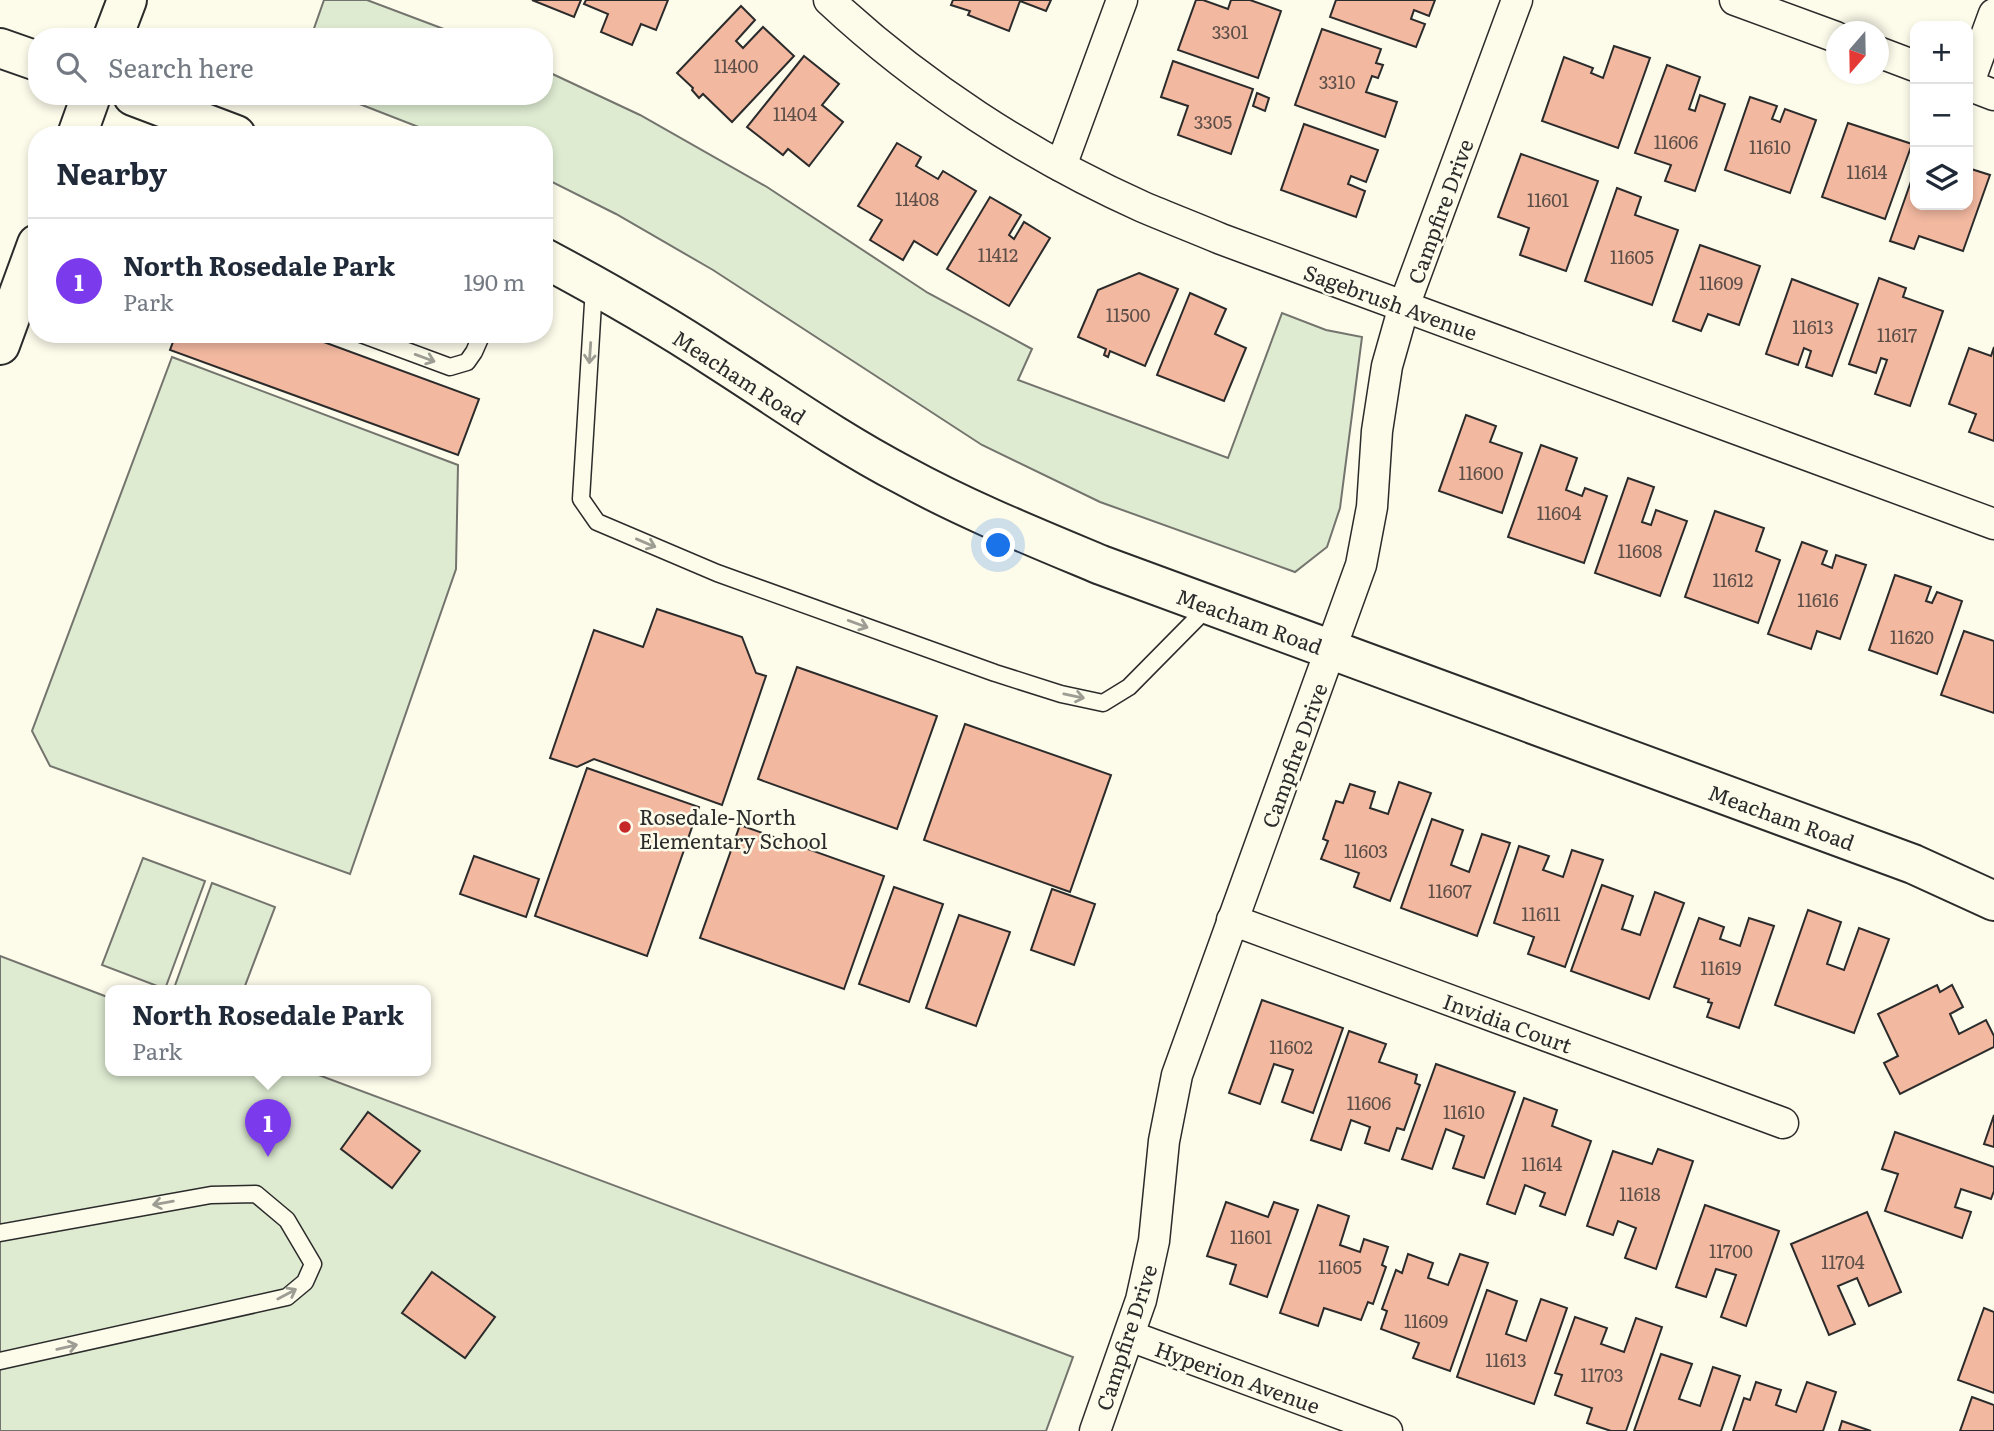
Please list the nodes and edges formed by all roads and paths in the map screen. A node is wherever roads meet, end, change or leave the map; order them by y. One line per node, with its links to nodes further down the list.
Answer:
1 (127, 0): 7 (street)
2 (829, 0): 20 (street, Sagebrush Avenue)
3 (1122, 0): 20 (street)
4 (1517, 0): 24 (street, Campfire Drive)
5 (1735, 0): 8 (street)
6 (1994, 14): 13 (street)
7 (116, 28)
8 (1826, 33)
9 (0, 48): 11 (street)
10 (1889, 56): 12 (street)
11 (28, 58)
12 (1910, 64)
13 (1968, 84)
14 (1973, 87): 15 (street)
15 (1994, 95)
16 (88, 105): 18 (street)
17 (156, 105): 19 (street)
18 (80, 126)
19 (212, 126)
20 (1061, 166): 24 (street, Sagebrush Avenue)
21 (553, 263): 23 (street, Meacham Road)
22 (28, 269): 27 (street)
23 (594, 285): 29 (street, Meacham Road); 29 (lane, one-way to 29)
24 (1404, 306): 28 (street, Sagebrush Avenue); 30 (street, Campfire Drive)
25 (385, 343): 26 (lane, one-way to 26)
26 (478, 343)
27 (0, 345)
28 (1994, 524)
29 (1209, 605): 30 (street, Meacham Road)
30 (1331, 650): 31 (street, Meacham Road); 32 (street, Campfire Drive)
31 (1994, 901)
32 (1232, 920): 33 (street, Invidia Court); 35 (street, Campfire Drive)
33 (1783, 1123)
34 (0, 1233): 36 (lane, one-way to 34)
35 (1130, 1336): 37 (street, Campfire Drive); 38 (street, Hyperion Avenue)
36 (0, 1362)
37 (1095, 1431)
38 (1387, 1431)

